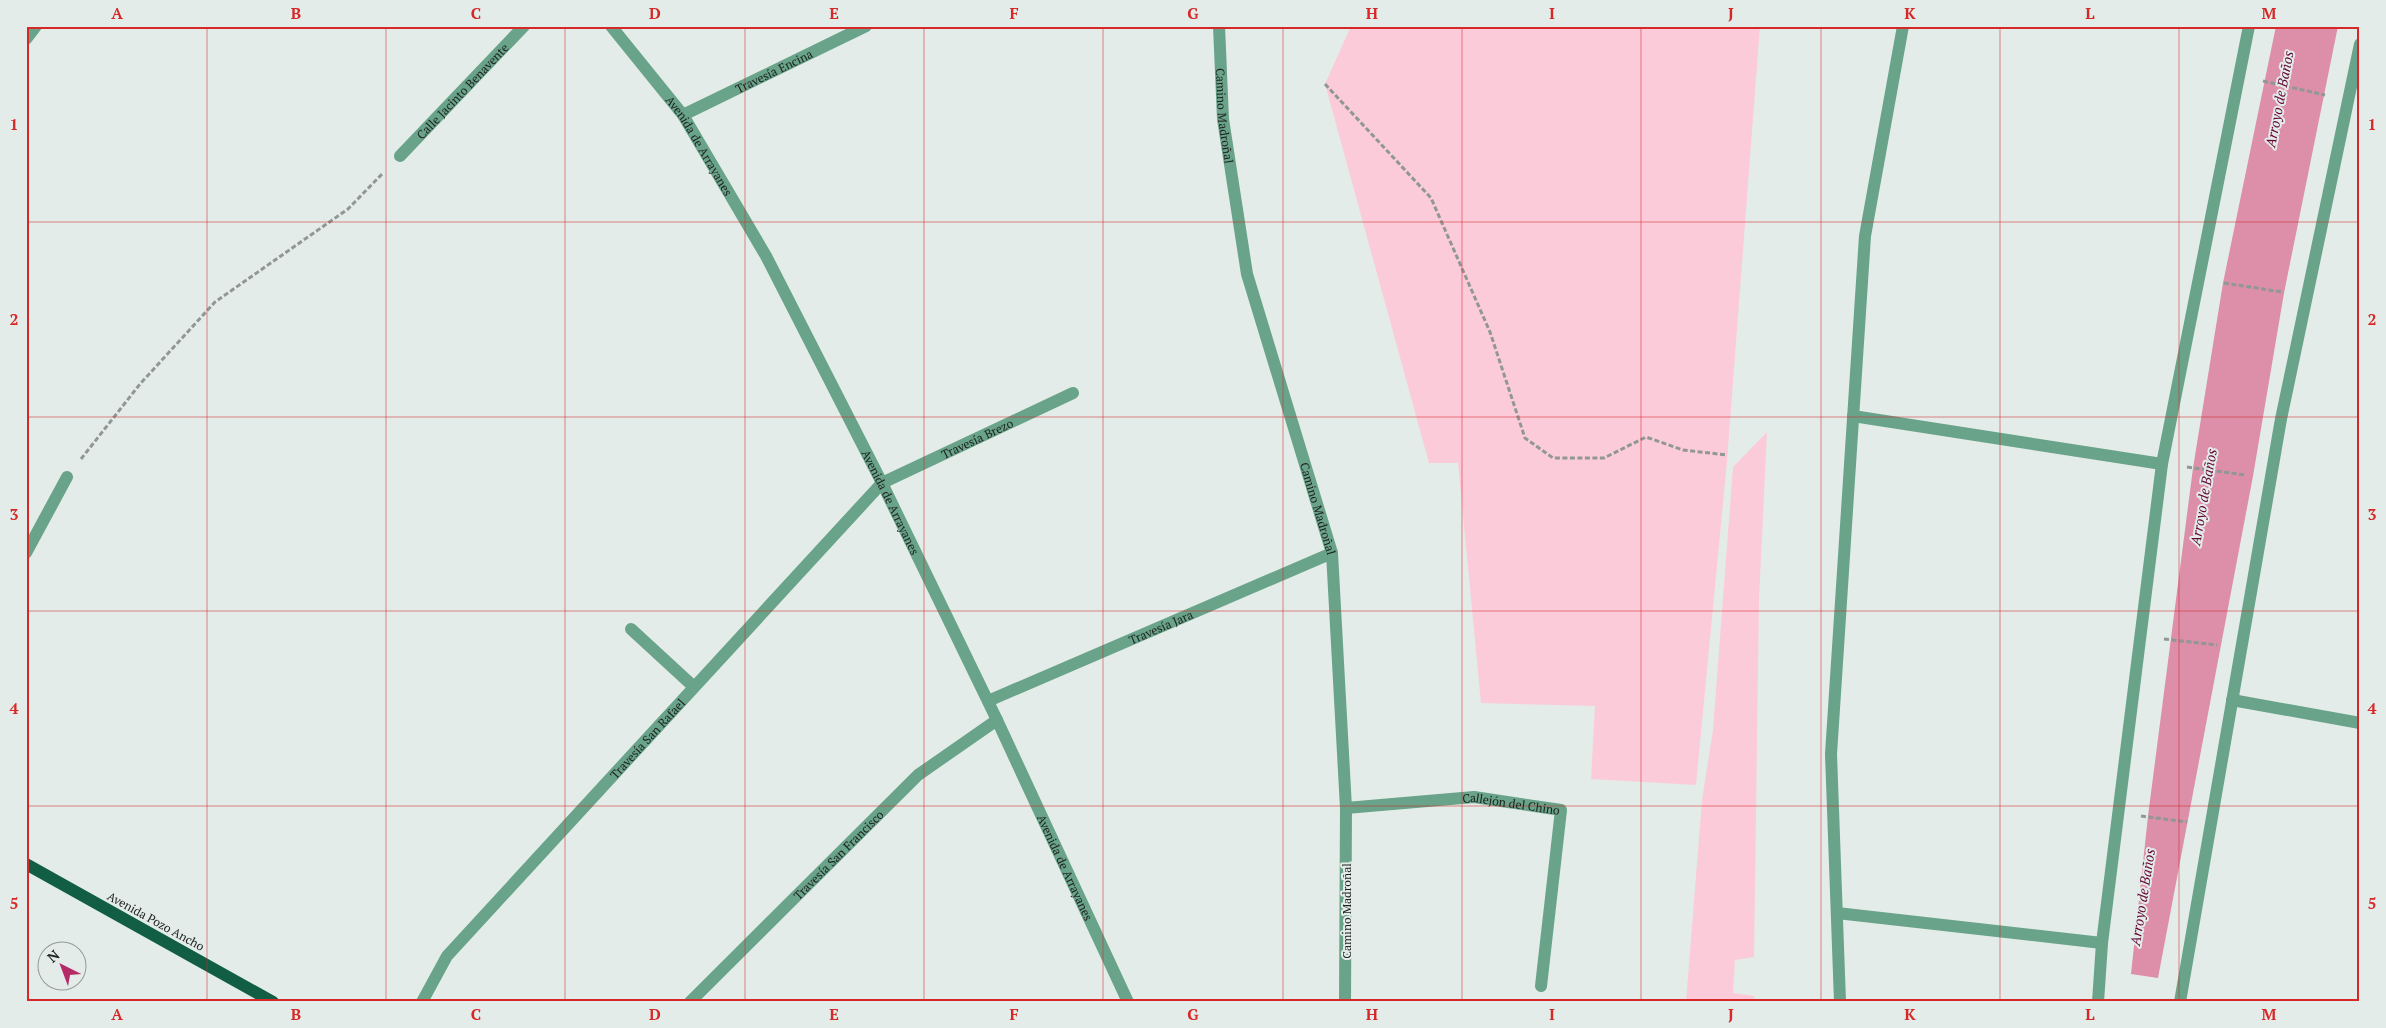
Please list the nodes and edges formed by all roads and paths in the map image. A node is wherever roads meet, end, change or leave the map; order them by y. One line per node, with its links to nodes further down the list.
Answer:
1 (36, 26): 8 (street)
2 (524, 26): 16 (street, Calle Jacinto Benavente)
3 (611, 26): 15 (street, Avenida de Arrayanes)
4 (866, 26): 15 (street, Travesía Encina)
5 (1219, 26): 28 (street, Camino Madroñal)
6 (1903, 26): 20 (street)
7 (2249, 26): 22 (street)
8 (26, 39)
9 (2360, 44): 13 (street)
10 (2264, 81): 12 (path)
11 (1325, 84): 21 (path)
12 (2325, 95)
13 (2346, 109): 14 (street); 33 (street)
14 (2360, 112)
15 (683, 115): 26 (street, Avenida de Arrayanes)
16 (400, 156): 25 (path)
17 (2223, 283): 18 (path)
18 (2284, 292)
19 (1073, 393): 26 (street, Travesía Brezo)
20 (1853, 416): 22 (street); 41 (street)
21 (1727, 455)
22 (2162, 464): 42 (street)
23 (2193, 468): 24 (path)
24 (2253, 476)
25 (67, 477): 27 (street)
26 (882, 483): 32 (street, Travesía San Rafael); 34 (street, Avenida de Arrayanes)
27 (26, 553)
28 (1332, 553): 34 (street, Travesía Jara); 37 (street, Camino Madroñal)
29 (631, 630): 32 (street)
30 (2172, 640): 31 (path)
31 (2221, 645)
32 (694, 688): 45 (street, Travesía San Rafael)
33 (2232, 700): 36 (street); 51 (street)
34 (988, 701): 35 (street, Avenida de Arrayanes)
35 (997, 720): 46 (street, Travesía San Francisco); 47 (street, Avenida de Arrayanes)
36 (2360, 724)
37 (1346, 808): 43 (street, Callejón del Chino); 48 (street, Camino Madroñal)
38 (2148, 816): 39 (path)
39 (2187, 822)
40 (26, 864): 44 (main road, Avenida Pozo Ancho)
41 (1837, 913): 42 (street); 49 (street)
42 (2102, 943): 50 (street)
43 (1541, 986)
44 (273, 1002)
45 (422, 1002)
46 (690, 1002)
47 (1128, 1002)
48 (1345, 1002)
49 (1840, 1002)
50 (2098, 1002)
51 (2180, 1002)

